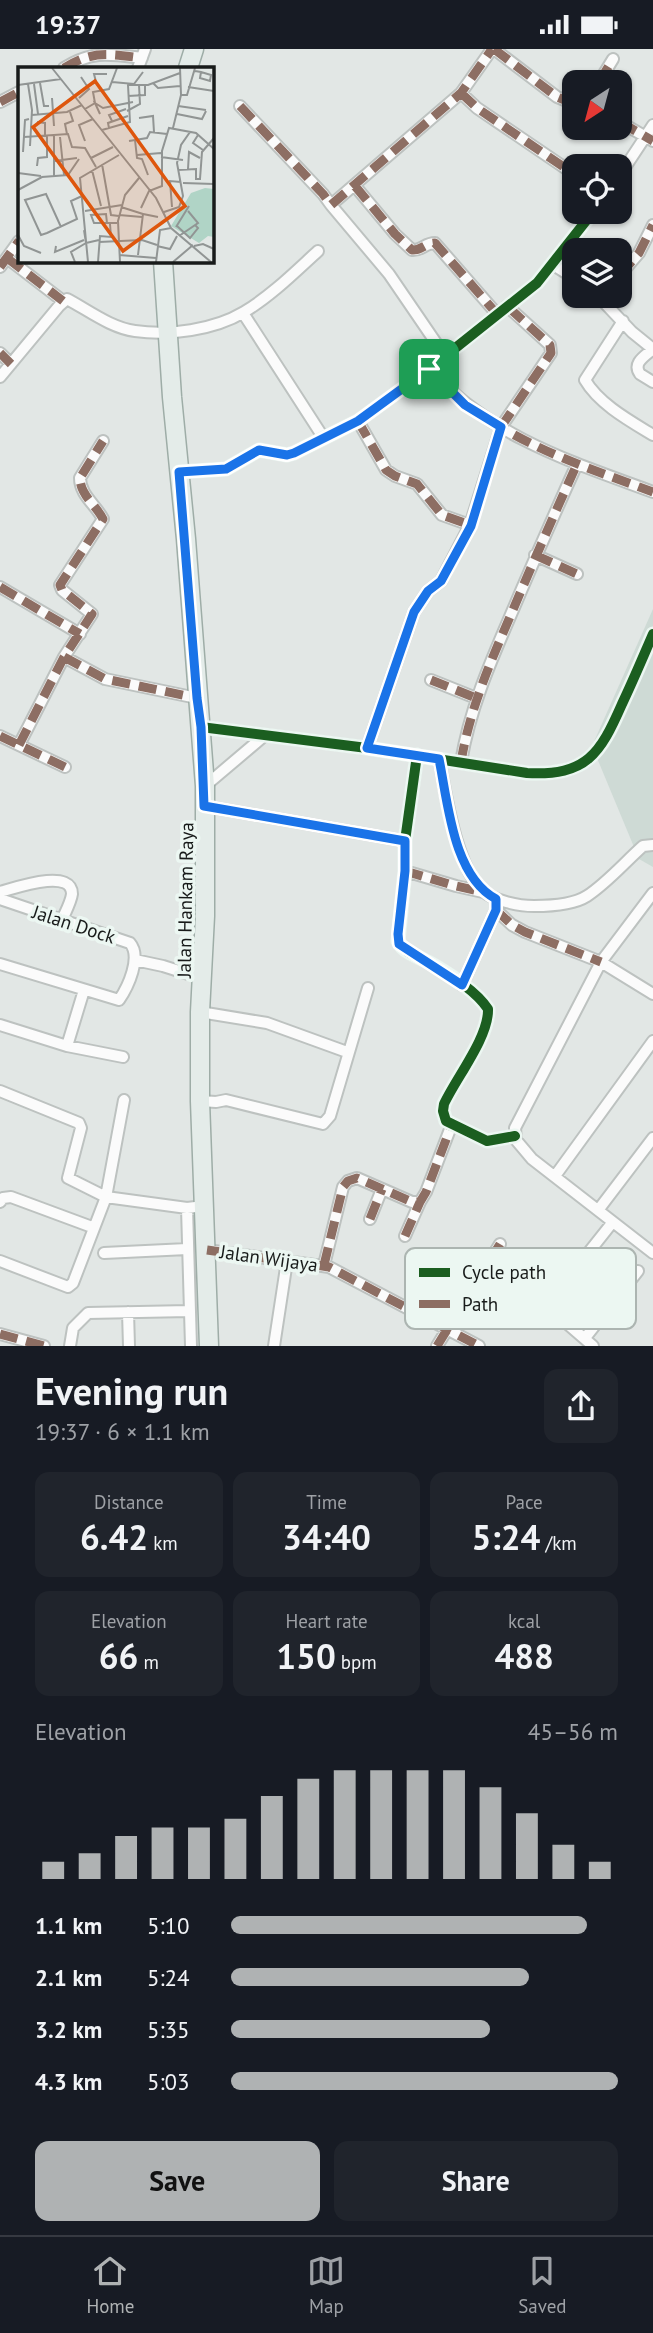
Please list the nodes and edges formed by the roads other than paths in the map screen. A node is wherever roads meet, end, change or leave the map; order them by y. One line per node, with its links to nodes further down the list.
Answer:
1 (194, 49): 6 (main road)
2 (493, 49): 9 (street); 10 (street)
3 (141, 58): 5 (street)
4 (613, 59): 7 (street)
5 (66, 67)
6 (188, 67)
7 (606, 70)
8 (18, 93): 11 (street)
9 (461, 93): 17 (street); 18 (street)
10 (562, 99)
11 (0, 102)
12 (240, 106): 19 (street)
13 (653, 125): 15 (street)
14 (632, 129): 15 (street)
15 (650, 139): 16 (street)
16 (632, 161)
17 (562, 166)
18 (355, 185): 19 (street); 33 (street)
19 (331, 205): 38 (street)
20 (584, 224): 27 (street)
21 (653, 225): 24 (street)
22 (18, 242): 25 (street)
23 (318, 251): 32 (street)
24 (632, 261)
25 (4, 263): 29 (street)
26 (163, 263): 35 (main road, Jalan Hankam Raya)
27 (552, 264): 28 (street); 30 (street)
28 (562, 270)
29 (62, 302): 35 (street); 39 (street)
30 (507, 306): 33 (street); 44 (street)
31 (612, 308): 34 (street)
32 (243, 313): 35 (street); 46 (street)
33 (498, 314): 38 (street)
34 (623, 320): 36 (street); 45 (street)
35 (170, 332): 49 (main road, Jalan Hankam Raya)
36 (653, 349): 42 (street)
37 (0, 353): 39 (street)
38 (444, 356): 40 (street)
39 (11, 364): 41 (street)
40 (429, 369): 43 (street); 44 (street)
41 (0, 377)
42 (653, 381)
43 (358, 421): 46 (street); 51 (street)
44 (501, 427): 48 (street); 51 (street)
45 (653, 435)
46 (323, 437): 49 (street)
47 (103, 441): 55 (street)
48 (578, 464): 50 (street); 52 (street)
49 (179, 472): 59 (main road, Jalan Hankam Raya)
50 (653, 492)
51 (471, 526): 65 (street)
52 (535, 555): 53 (street); 60 (street)
53 (577, 574)
54 (0, 587): 55 (street)
55 (80, 634): 57 (street)
56 (653, 634): 68 (street)
57 (64, 657): 59 (street); 64 (street)
58 (431, 680): 60 (street)
59 (197, 698): 61 (main road, Jalan Hankam Raya)
60 (476, 698): 68 (street)
61 (201, 727): 63 (street); 70 (main road, Jalan Hankam Raya)
62 (0, 736): 64 (street)
63 (264, 736): 65 (street); 70 (street)
64 (19, 745): 69 (street)
65 (367, 748): 66 (street)
66 (417, 755): 67 (street); 72 (street)
67 (439, 759): 68 (street); 75 (street)
68 (461, 762)
69 (65, 767)
70 (205, 786): 71 (main road, Jalan Hankam Raya)
71 (204, 806): 72 (street); 84 (main road, Jalan Hankam Raya)
72 (405, 841): 74 (street)
73 (653, 845): 79 (street)
74 (405, 871): 75 (street); 85 (street)
75 (483, 892): 79 (street)
76 (0, 893): 80 (street)
77 (653, 893): 82 (street)
78 (0, 899): 80 (street, Jalan Dock)
79 (496, 904): 82 (street); 85 (street)
80 (62, 920): 81 (street, Jalan Dock)
81 (140, 961): 84 (street); 87 (street)
82 (601, 962): 88 (street); 99 (street)
83 (0, 964): 87 (street)
84 (201, 978): 89 (main road, Jalan Hankam Raya)
85 (462, 985): 98 (street)
86 (368, 988): 93 (street)
87 (84, 990): 92 (street)
88 (653, 994)
89 (200, 1012): 93 (street); 97 (main road, Jalan Hankam Raya)
90 (0, 1025): 92 (street)
91 (653, 1041): 101 (street)
92 (68, 1046): 94 (street)
93 (347, 1052): 97 (street)
94 (123, 1057)
95 (0, 1091): 103 (street)
96 (124, 1100): 103 (street)
97 (200, 1101): 106 (main road, Jalan Hankam Raya)
98 (452, 1124): 99 (street); 105 (street)
99 (515, 1136): 101 (street)
100 (653, 1138): 107 (street)
101 (555, 1176): 107 (street)
102 (382, 1189): 105 (street); 108 (street); 121 (street)
103 (106, 1197): 106 (street); 110 (street)
104 (0, 1202): 110 (street)
105 (419, 1202): 111 (street)
106 (195, 1207): 115 (street); 116 (main road, Jalan Hankam Raya)
107 (599, 1209): 109 (street)
108 (370, 1219)
109 (612, 1223): 114 (street); 118 (street)
110 (92, 1227): 119 (street)
111 (405, 1236)
112 (500, 1244): 113 (street)
113 (498, 1248)
114 (593, 1248)
115 (187, 1249): 117 (street); 125 (street)
116 (207, 1250): 120 (street, Jalan Wijaya); 135 (main road, Jalan Hankam Raya)
117 (104, 1253)
118 (653, 1253)
119 (0, 1261)
120 (287, 1261): 121 (street, Jalan Wijaya); 136 (street)
121 (324, 1265): 124 (street, Jalan Wijaya)
122 (638, 1271): 123 (street)
123 (636, 1274)
124 (405, 1306)
125 (188, 1311): 126 (street); 134 (street)
126 (128, 1312): 132 (street); 133 (street)
127 (448, 1329): 137 (street); 138 (street, Jalan Wijaya)
128 (573, 1329): 130 (street)
129 (0, 1333): 131 (street)
130 (589, 1342)
131 (44, 1346)
132 (70, 1346)
133 (128, 1346)
134 (191, 1346)
135 (209, 1346)
136 (274, 1346)
137 (437, 1346)
138 (479, 1346)

